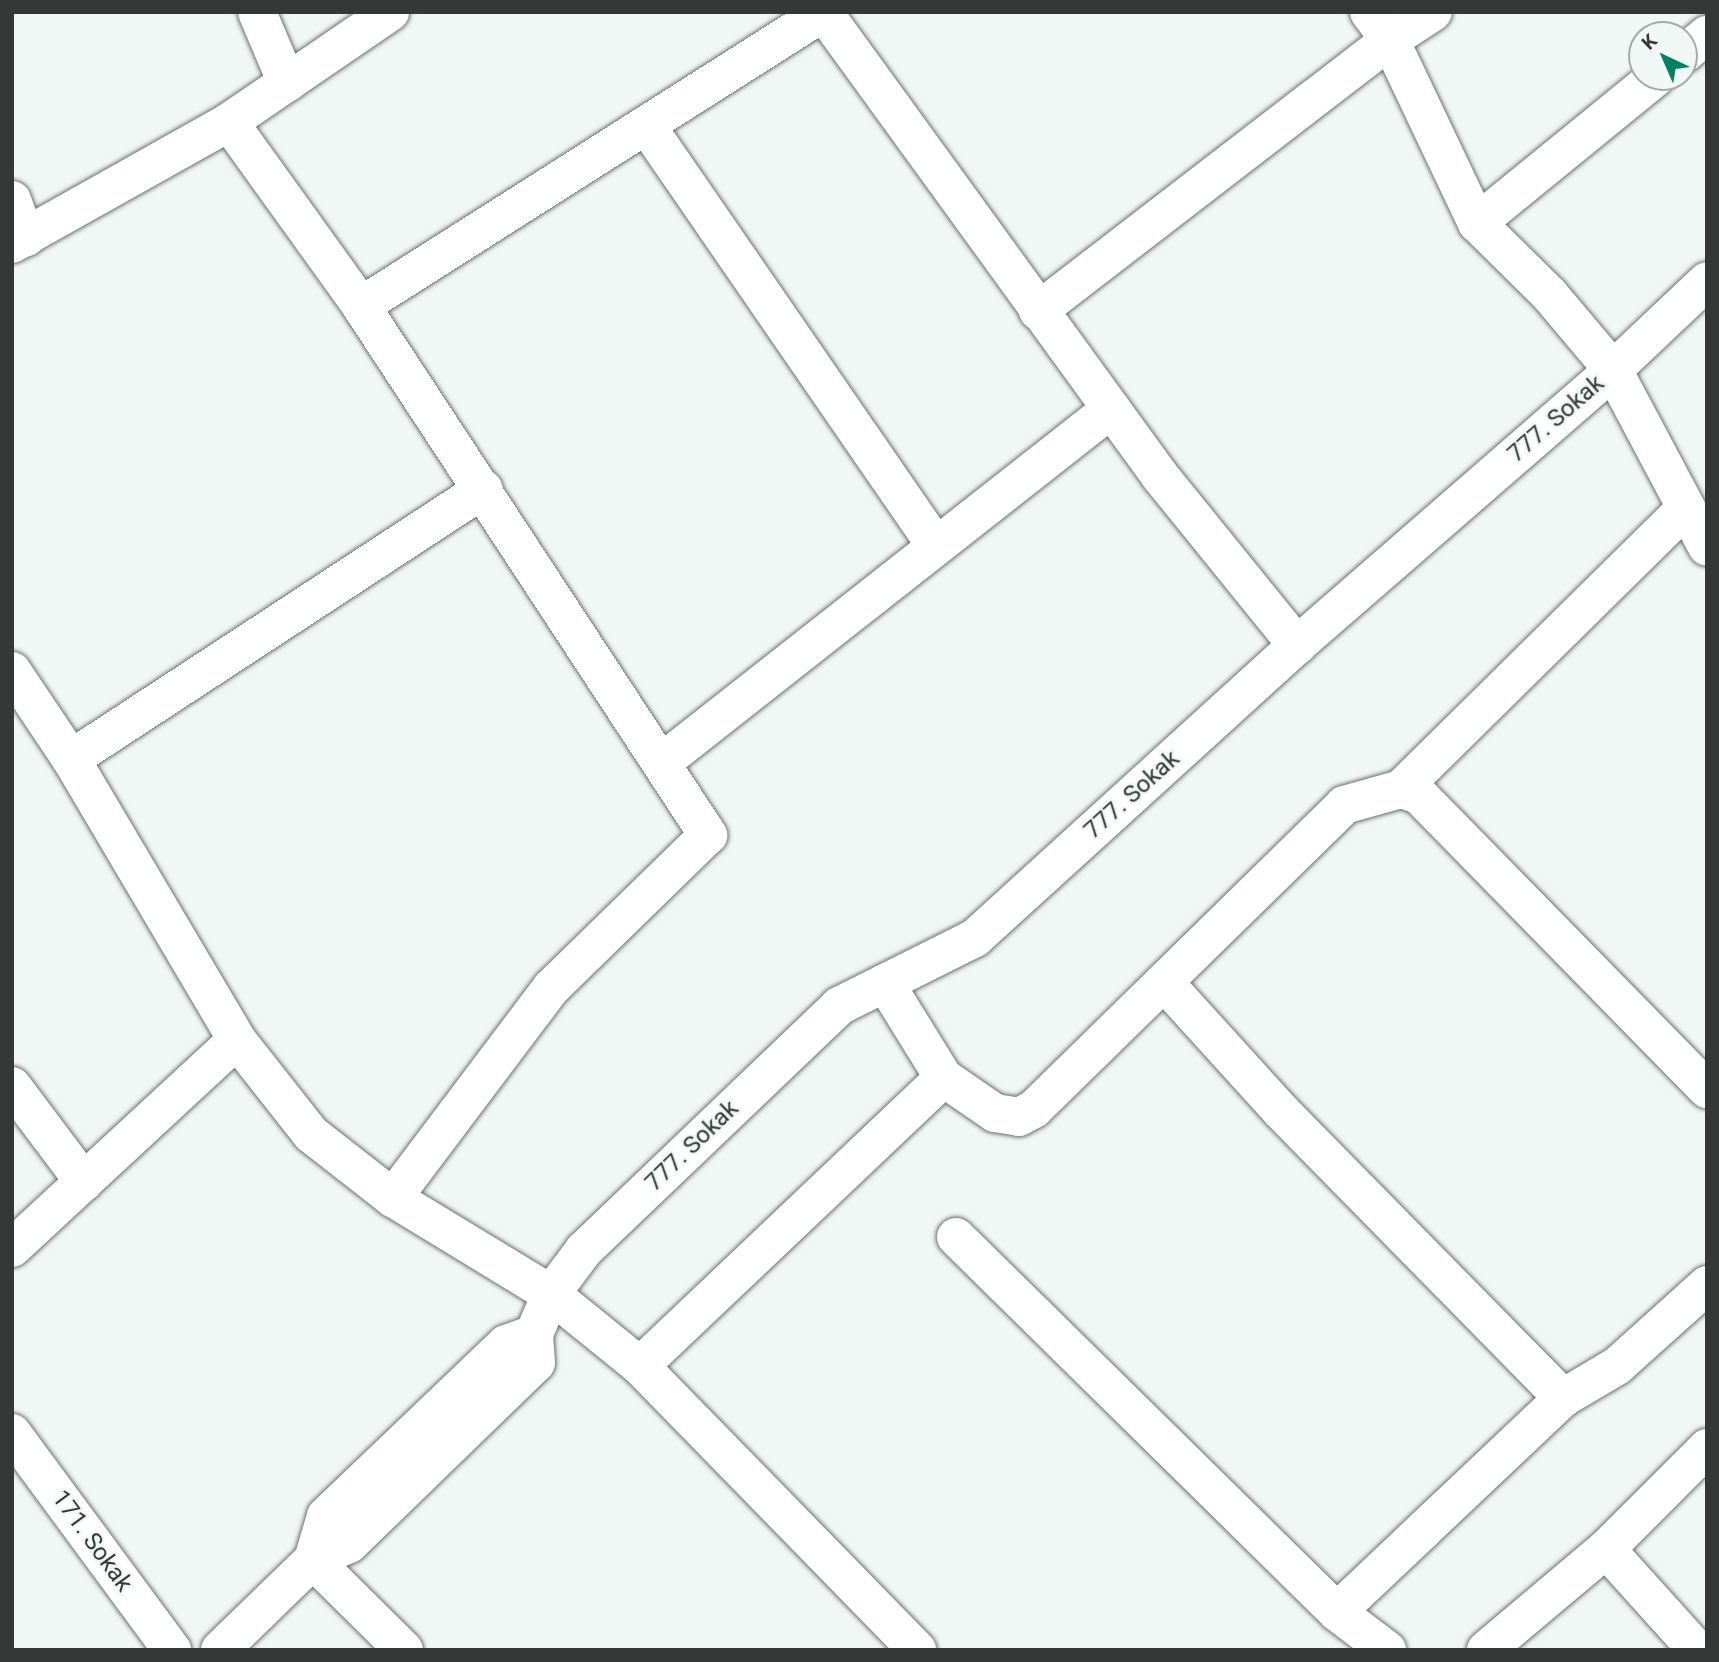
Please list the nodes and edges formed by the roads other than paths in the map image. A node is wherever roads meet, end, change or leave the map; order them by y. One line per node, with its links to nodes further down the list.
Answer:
1 (257, 12): 6 (street)
2 (390, 12): 6 (street)
3 (1433, 12): 5 (street)
4 (824, 13): 9 (street); 15 (street)
5 (1379, 26): 11 (street); 15 (street)
6 (287, 83): 8 (street)
7 (1639, 91): 11 (street)
8 (229, 122): 12 (street); 14 (street)
9 (646, 125): 14 (street); 20 (street)
10 (12, 200): 12 (street)
11 (1477, 223): 16 (street)
12 (19, 241)
13 (1707, 281): 16 (street, 777. Sokak)
14 (361, 306): 18 (street)
15 (1038, 310): 17 (street)
16 (1613, 370): 19 (street); 22 (street, 777. Sokak)
17 (1111, 409): 20 (street); 22 (street)
18 (484, 489): 24 (street); 25 (street)
19 (1685, 509): 21 (street); 26 (street)
20 (936, 546): 25 (street)
21 (1707, 547)
22 (1297, 645): 28 (street, 777. Sokak)
23 (12, 672): 24 (street)
24 (71, 759): 29 (street)
25 (661, 762): 34 (street)
26 (1401, 789): 27 (street); 32 (street)
27 (1164, 982): 30 (street); 40 (street)
28 (885, 983): 30 (street); 38 (street, 777. Sokak)
29 (237, 1040): 33 (street); 34 (street)
30 (944, 1078): 39 (street)
31 (12, 1086): 33 (street)
32 (1707, 1089)
33 (84, 1182): 36 (street)
34 (393, 1198): 38 (street)
35 (956, 1237): 45 (street)
36 (12, 1248)
37 (1707, 1284): 40 (street)
38 (551, 1294): 39 (street); 44 (street, 777. Sokak)
39 (640, 1366): 49 (street)
40 (1563, 1398): 45 (street)
41 (12, 1433): 46 (street, 171. Sokak)
42 (1707, 1448): 43 (street)
43 (1606, 1549): 51 (street); 52 (street)
44 (313, 1559): 47 (street); 48 (street)
45 (1337, 1612): 50 (street)
46 (172, 1650)
47 (220, 1650)
48 (404, 1650)
49 (917, 1650)
50 (1387, 1650)
51 (1486, 1650)
52 (1697, 1650)

